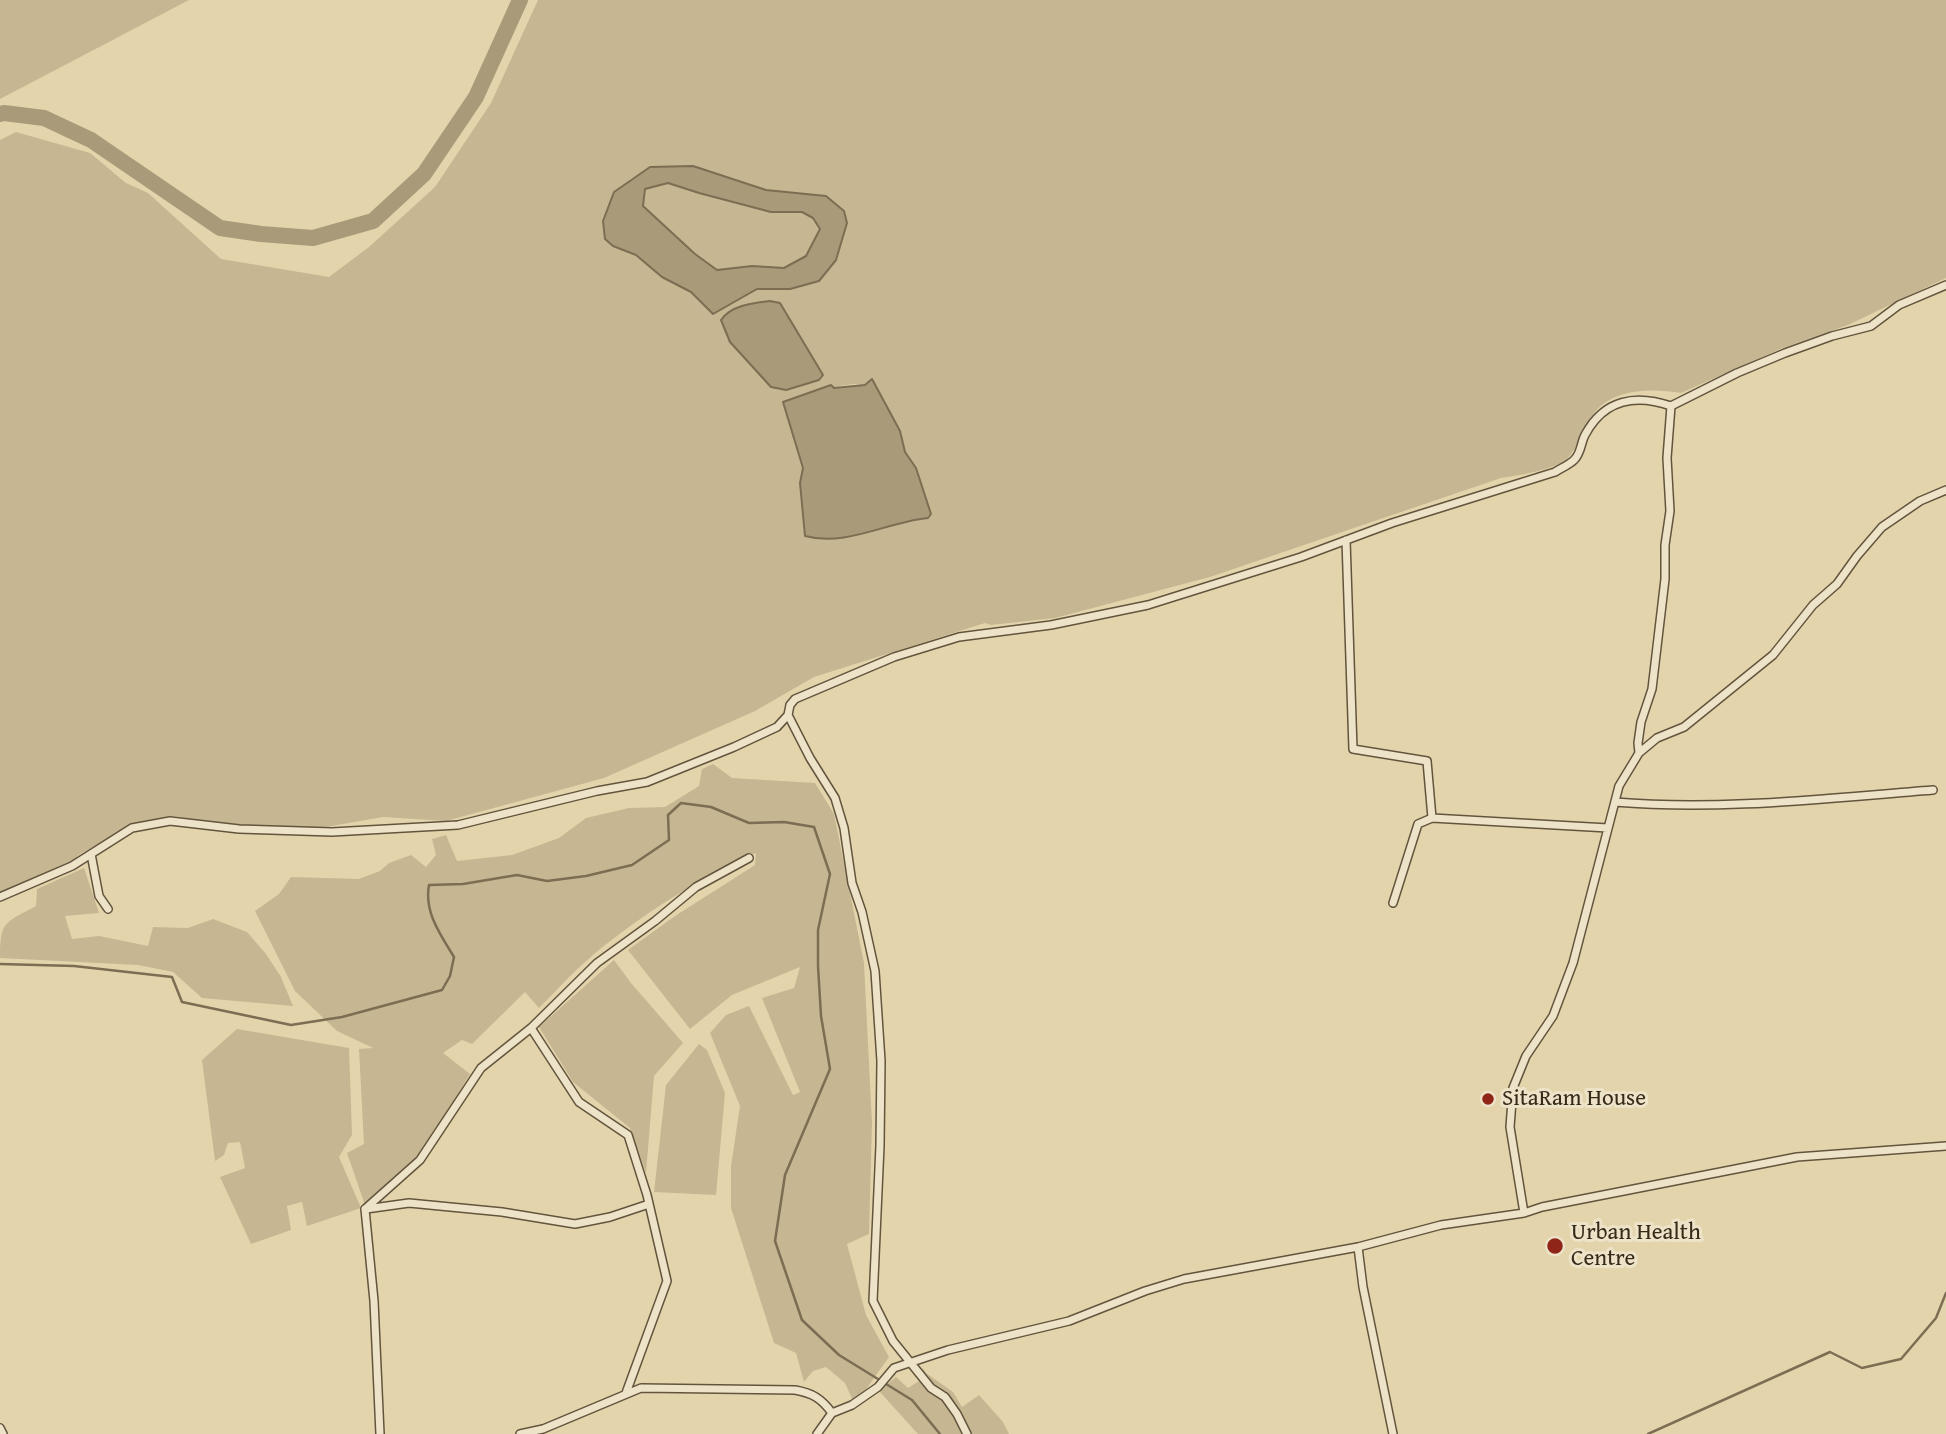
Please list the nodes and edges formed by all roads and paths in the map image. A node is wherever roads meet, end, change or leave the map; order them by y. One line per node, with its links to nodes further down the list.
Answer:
1 (1946, 285): 2 (street)
2 (1671, 406): 4 (street); 6 (street)
3 (1946, 490): 6 (street)
4 (1346, 540): 5 (street); 9 (street)
5 (788, 715): 11 (street); 22 (street)
6 (1639, 753): 8 (street)
7 (1933, 790): 8 (street)
8 (1615, 802): 10 (street)
9 (1432, 818): 10 (street); 14 (street)
10 (1608, 828): 20 (street)
11 (91, 853): 13 (street); 15 (street)
12 (749, 858): 16 (street)
13 (0, 897)
14 (1393, 903)
15 (107, 909)
16 (531, 1028): 18 (street); 19 (street)
17 (1946, 1146): 20 (street)
18 (649, 1205): 19 (street); 23 (street)
19 (365, 1209): 27 (street)
20 (1524, 1213): 21 (street)
21 (1357, 1247): 22 (street); 31 (street)
22 (910, 1363): 24 (street); 30 (street)
23 (626, 1393): 24 (street); 28 (street)
24 (832, 1413): 29 (street)
25 (0, 1428): 26 (street)
26 (2, 1434)
27 (380, 1434)
28 (520, 1434)
29 (817, 1434)
30 (967, 1434)
31 (1393, 1434)

